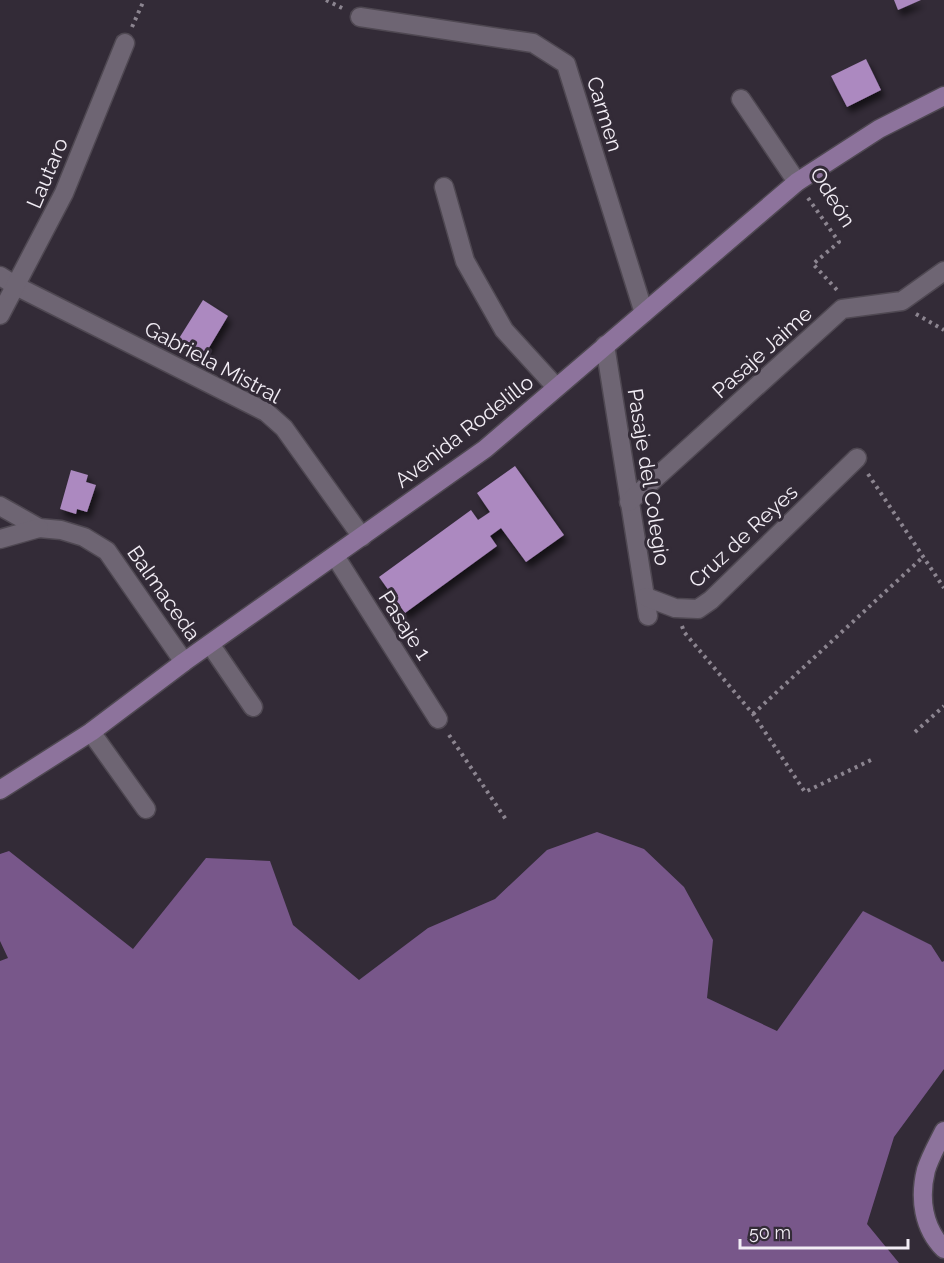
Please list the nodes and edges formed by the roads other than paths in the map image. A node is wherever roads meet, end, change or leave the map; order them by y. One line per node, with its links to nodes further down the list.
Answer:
1 (360, 17): 10 (street, Carmen)
2 (125, 43): 9 (street, Lautaro)
3 (944, 96): 5 (street, Avenida Rodelillo)
4 (741, 99): 5 (street, Odeón)
5 (797, 182): 10 (street, Avenida Rodelillo)
6 (444, 187): 13 (street)
7 (944, 271): 15 (street, Pasaje Jaime)
8 (0, 276): 9 (street, Gabriela Mistral)
9 (16, 286): 11 (street, Lautaro); 18 (street, Gabriela Mistral)
10 (644, 313): 12 (street, Avenida Rodelillo)
11 (0, 315)
12 (605, 345): 13 (street, Avenida Rodelillo); 15 (street, Pasaje del Colegio)
13 (556, 387): 18 (street, Avenida Rodelillo)
14 (857, 458): 21 (street, Cruz de Reyes)
15 (628, 502): 21 (street, Pasaje del Colegio)
16 (0, 506): 17 (street, Balmaceda)
17 (39, 528): 19 (street, Balmaceda); 24 (street, Balmaceda)
18 (362, 537): 20 (street, Avenida Rodelillo)
19 (0, 539)
20 (335, 556): 23 (street, Avenida Rodelillo); 26 (street, Pasaje 1)
21 (646, 597): 22 (street, Pasaje del Colegio)
22 (648, 616)
23 (210, 644): 24 (street, Avenida Rodelillo); 25 (street)
24 (184, 662): 27 (street, Avenida Rodelillo)
25 (254, 707)
26 (438, 718)
27 (91, 732): 28 (street, Avenida Rodelillo); 29 (street)
28 (0, 790)
29 (146, 809)
30 (944, 1131): 31 (street)
31 (944, 1249)

